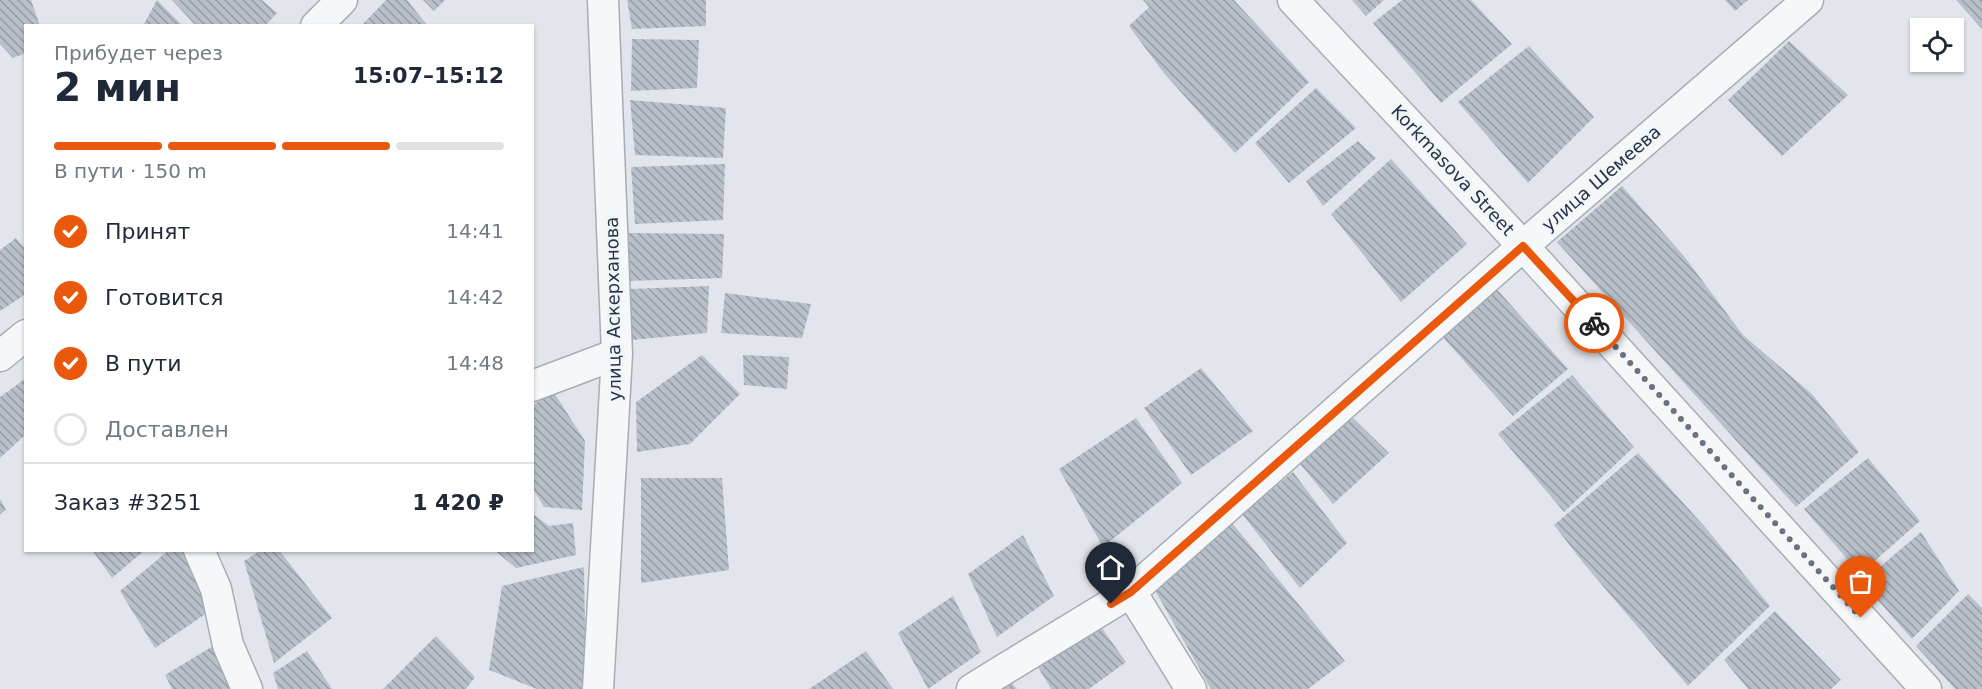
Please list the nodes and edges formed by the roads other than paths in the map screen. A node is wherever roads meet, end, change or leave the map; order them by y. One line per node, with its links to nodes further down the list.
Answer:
1 (342, 0): 5 (street)
2 (603, 0): 8 (street, улица Аскерханова)
3 (1293, 0): 6 (street, Korkmasova Street)
4 (1808, 0): 6 (street, улица Шемеева)
5 (318, 24)
6 (1523, 246): 12 (street, улица Шемеева); 17 (street, Korkmasova Street)
7 (24, 337): 9 (street)
8 (617, 354): 10 (street); 14 (street, улица Аскерханова)
9 (0, 356)
10 (534, 385)
11 (200, 552): 13 (street)
12 (1131, 592): 15 (street, улица Шемеева); 16 (street)
13 (247, 689)
14 (598, 689)
15 (972, 689)
16 (1191, 689)
17 (1926, 689)

